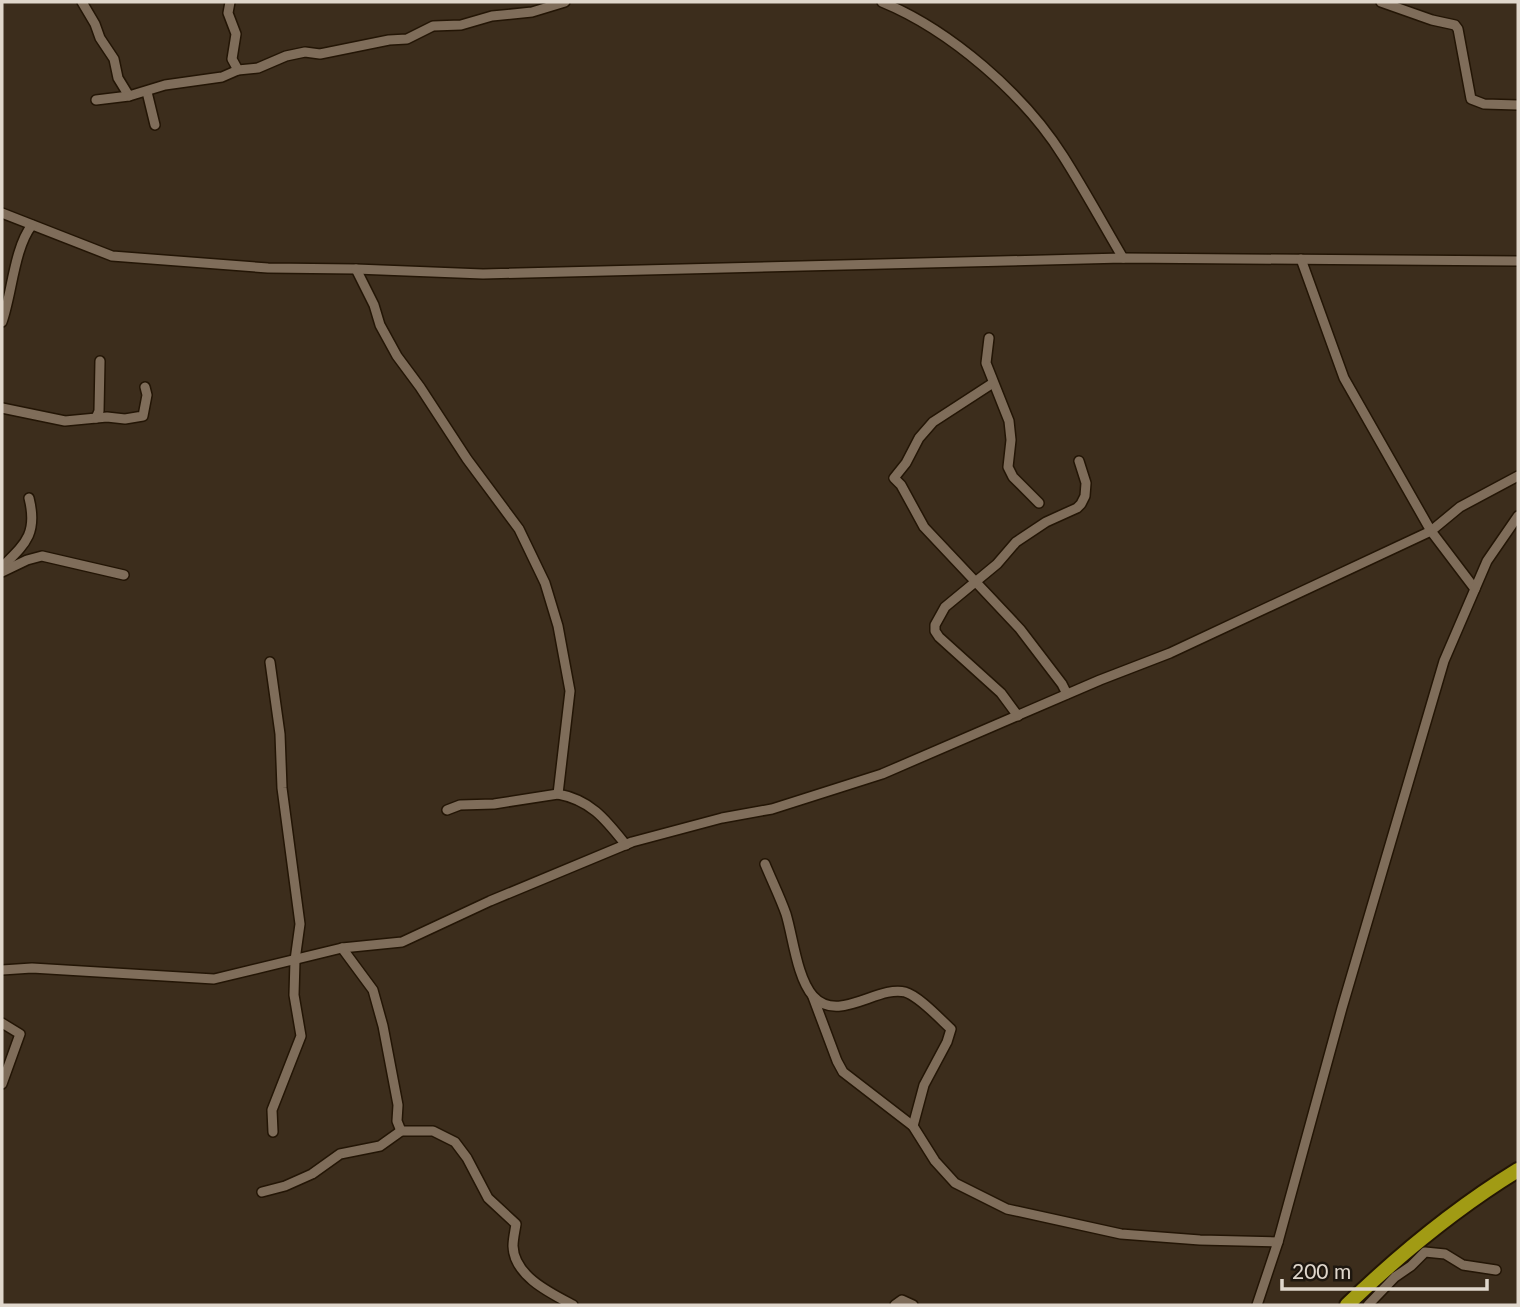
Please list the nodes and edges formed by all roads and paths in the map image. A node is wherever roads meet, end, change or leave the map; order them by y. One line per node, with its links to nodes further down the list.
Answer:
1 (82, 2): 8 (street)
2 (230, 2): 6 (street)
3 (565, 2): 6 (street)
4 (882, 2): 14 (street)
5 (1381, 2): 10 (street)
6 (238, 70): 7 (street)
7 (147, 92): 8 (street); 11 (street)
8 (129, 96): 9 (street)
9 (96, 100)
10 (1518, 105)
11 (155, 125)
12 (2, 213): 13 (street)
13 (32, 225): 17 (street); 18 (street)
14 (1123, 258): 15 (street); 17 (street)
15 (1301, 259): 16 (street); 30 (street)
16 (1518, 261)
17 (356, 269): 39 (street)
18 (2, 322)
19 (989, 338): 21 (street)
20 (100, 361): 24 (street)
21 (993, 383): 28 (street); 34 (street)
22 (145, 387): 24 (street)
23 (2, 408): 24 (street)
24 (96, 418)
25 (1079, 461): 34 (street)
26 (1518, 476): 30 (street)
27 (29, 498): 31 (street)
28 (1039, 503)
29 (1518, 516): 35 (street)
30 (1431, 531): 35 (street); 37 (street)
31 (2, 567)
32 (2, 572): 33 (street)
33 (124, 576)
34 (977, 582): 37 (street); 38 (street)
35 (1475, 589): 54 (street)
36 (270, 662): 44 (street)
37 (1068, 694): 38 (street)
38 (1018, 716): 41 (street)
39 (558, 794): 40 (street); 41 (street)
40 (447, 810)
41 (626, 845): 43 (street)
42 (765, 864): 46 (street)
43 (342, 948): 44 (street); 50 (street)
44 (295, 960): 45 (street); 51 (street)
45 (2, 970)
46 (813, 995): 49 (street); 49 (street)
47 (2, 1023): 48 (street)
48 (2, 1084)
49 (913, 1126): 54 (street)
50 (401, 1131): 53 (street); 56 (street)
51 (273, 1132)
52 (1518, 1170): 60 (highway)
53 (262, 1192)
54 (1278, 1242): 59 (street)
55 (1496, 1270): 61 (street)
56 (573, 1305)
57 (895, 1305): 58 (street)
58 (913, 1305)
59 (1257, 1305)
60 (1347, 1305)
61 (1368, 1305)

